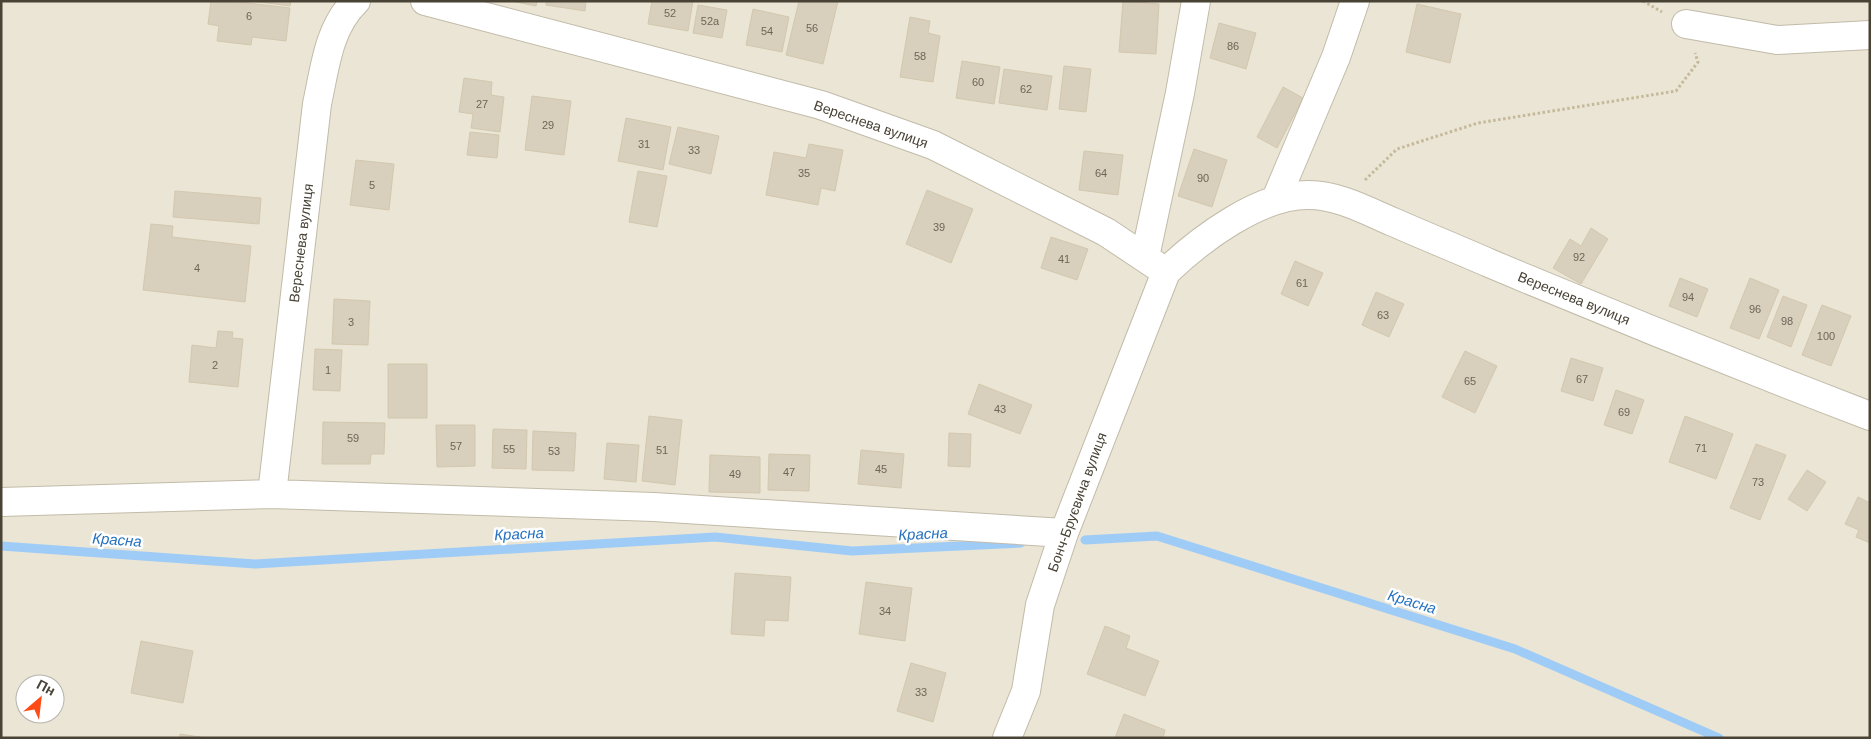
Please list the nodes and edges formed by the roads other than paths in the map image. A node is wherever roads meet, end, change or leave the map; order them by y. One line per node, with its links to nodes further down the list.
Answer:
1 (356, 1): 10 (street, Вереснева вулиця)
2 (425, 1): 8 (street, Вереснева вулиця)
3 (1196, 1): 8 (street, Бонч-Бруєвича вулиця)
4 (1355, 1): 7 (street)
5 (1686, 24): 6 (street)
6 (1870, 35)
7 (1276, 199): 8 (street, Вереснева вулиця); 9 (street, Вереснева вулиця)
8 (1155, 265): 12 (street, Бонч-Бруєвича вулиця)
9 (1870, 416)
10 (272, 494): 11 (street); 12 (street)
11 (1, 502)
12 (1064, 532): 13 (street, Бонч-Бруєвича вулиця)
13 (1007, 738)

